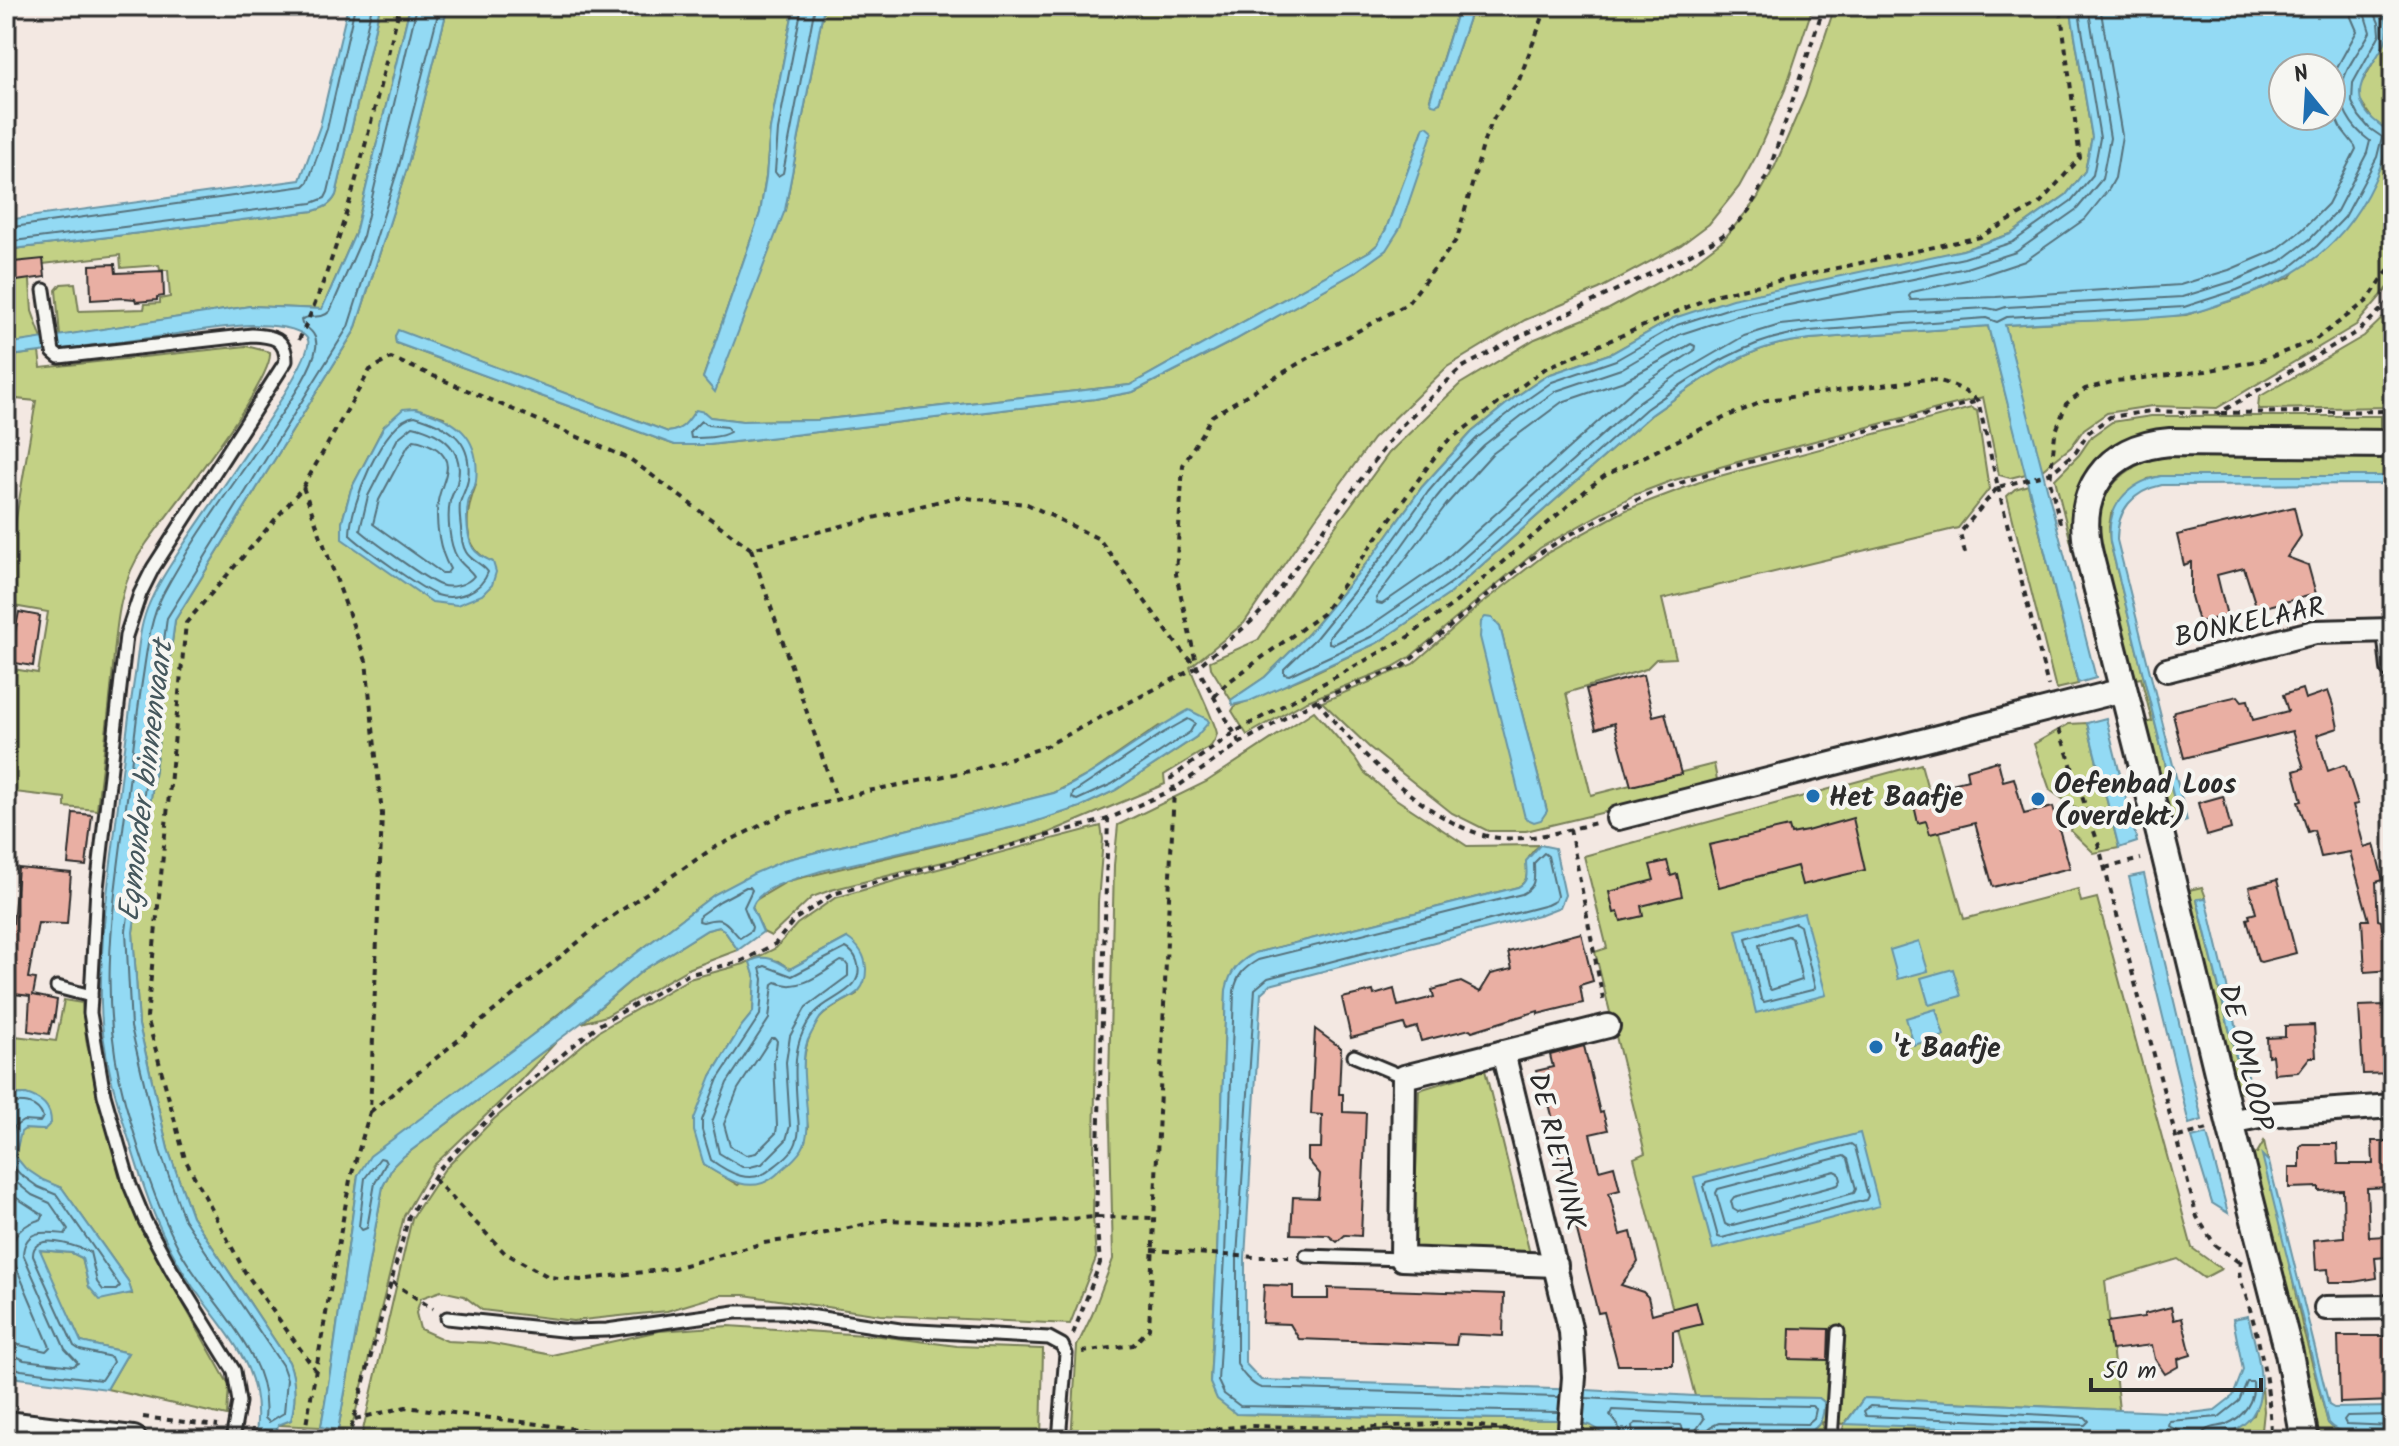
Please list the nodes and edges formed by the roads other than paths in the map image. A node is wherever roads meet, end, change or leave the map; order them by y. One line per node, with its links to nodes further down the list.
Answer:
1 (44, 290): 9 (lane)
2 (2393, 444): 6 (street, DE OMLOOP)
3 (2391, 630): 4 (street); 5 (street, BONKELAAR)
4 (2393, 668)
5 (2167, 670)
6 (2123, 690): 7 (street); 15 (street, DE OMLOOP)
7 (1618, 818)
8 (57, 987): 9 (lane)
9 (91, 996): 25 (lane)
10 (1608, 1026): 11 (street, DE RIETVINK)
11 (1503, 1052): 13 (street, DE RIETVINK); 18 (street, DE RIETVINK)
12 (1354, 1056): 13 (lane)
13 (1404, 1077): 17 (street)
14 (2393, 1106): 15 (street)
15 (2230, 1122): 29 (street, DE OMLOOP)
16 (1306, 1256): 17 (lane)
17 (1402, 1259): 18 (street, DE RIETVINK)
18 (1556, 1265): 24 (street, DE RIETVINK)
19 (2393, 1307): 20 (street)
20 (2326, 1308)
21 (447, 1318): 27 (lane)
22 (1838, 1332): 28 (lane)
23 (6, 1425): 26 (street)
24 (1570, 1432)
25 (234, 1434)
26 (133, 1440)
27 (1059, 1440)
28 (1831, 1440)
29 (2305, 1440)

